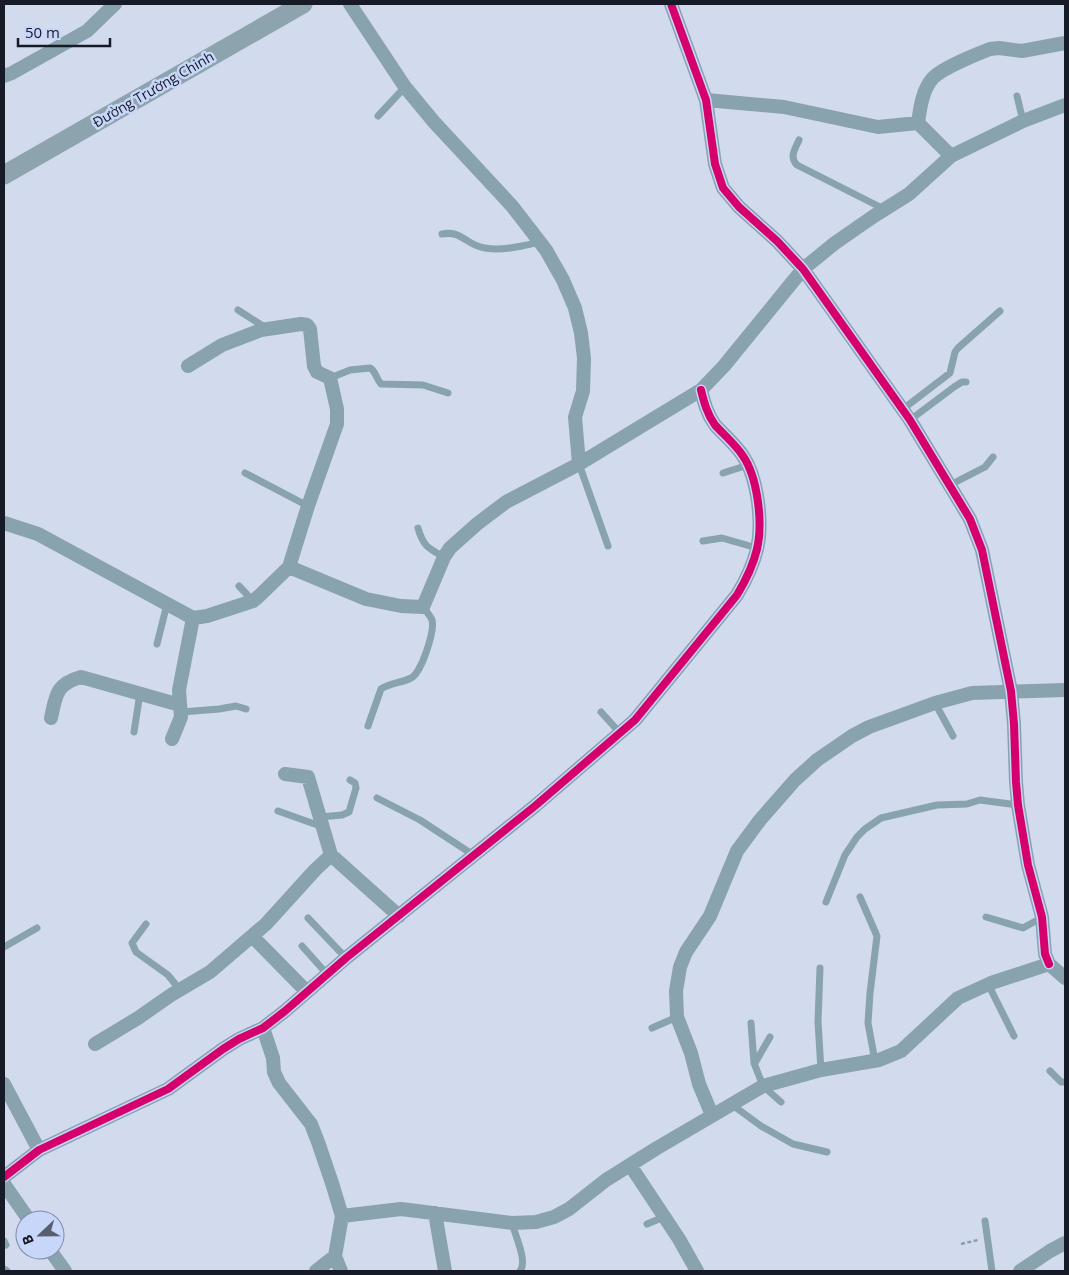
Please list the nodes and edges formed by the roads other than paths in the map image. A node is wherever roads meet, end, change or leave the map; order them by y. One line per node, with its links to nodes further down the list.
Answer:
1 (115, 4): 6 (street)
2 (302, 4): 16 (main road, Đường Trường Chinh)
3 (350, 4): 7 (street)
4 (671, 4): 9 (street)
5 (1065, 44): 13 (street)
6 (4, 76)
7 (405, 87): 11 (lane); 19 (street)
8 (1017, 96): 12 (lane)
9 (706, 100): 13 (street); 20 (street)
10 (1065, 105): 12 (street)
11 (378, 116)
12 (1022, 121): 15 (street)
13 (918, 123): 15 (street)
14 (799, 140): 17 (lane)
15 (951, 156): 17 (street)
16 (4, 174)
17 (884, 209): 20 (street)
18 (442, 234): 19 (lane)
19 (540, 242): 31 (street)
20 (803, 269): 27 (street); 29 (street)
21 (238, 310): 23 (lane)
22 (1000, 311): 29 (lane)
23 (266, 328): 24 (street); 25 (street)
24 (188, 366)
25 (330, 378): 28 (lane); 36 (street)
26 (966, 382): 29 (lane)
27 (701, 390): 31 (street); 32 (street)
28 (448, 392)
29 (907, 414): 35 (street)
30 (993, 457): 35 (lane)
31 (579, 464): 40 (lane); 42 (street)
32 (748, 465): 33 (lane); 41 (street)
33 (724, 473)
34 (245, 474): 36 (lane)
35 (950, 485): 50 (street)
36 (308, 506): 43 (street)
37 (4, 523): 46 (street)
38 (418, 528): 42 (lane)
39 (703, 541): 41 (lane)
40 (608, 546)
41 (757, 548): 60 (street)
42 (444, 557): 47 (street)
43 (289, 567): 45 (street); 47 (street)
44 (239, 586): 45 (lane)
45 (253, 601): 48 (street)
46 (168, 604): 48 (street); 49 (lane)
47 (423, 607): 58 (lane)
48 (193, 618): 54 (street)
49 (157, 644)
50 (1011, 691): 51 (street); 53 (street); 66 (street)
51 (1065, 691)
52 (140, 693): 54 (street); 57 (street); 59 (lane)
53 (935, 703): 61 (lane); 90 (street)
54 (181, 708): 55 (lane); 62 (street)
55 (246, 708)
56 (601, 712): 60 (lane)
57 (51, 718)
58 (368, 726)
59 (134, 732)
60 (620, 733): 70 (street)
61 (953, 736)
62 (172, 739)
63 (286, 774): 68 (street)
64 (350, 780): 68 (lane)
65 (377, 798): 70 (lane)
66 (1018, 805): 72 (lane); 75 (street)
67 (278, 811): 68 (lane)
68 (322, 822): 69 (street)
69 (331, 855): 73 (street); 79 (street)
70 (476, 856): 73 (street)
71 (860, 897): 97 (lane)
72 (826, 902)
73 (399, 916): 82 (street)
74 (986, 917): 75 (lane)
75 (1042, 917): 83 (street)
76 (308, 918): 82 (lane)
77 (146, 924): 88 (lane)
78 (38, 928): 81 (lane)
79 (252, 936): 88 (street); 89 (street)
80 (302, 946): 85 (lane)
81 (4, 947)
82 (346, 958): 85 (street)
83 (1050, 964): 86 (street); 87 (street)
84 (820, 968): 99 (lane)
85 (327, 974): 89 (street)
86 (1065, 978)
87 (988, 984): 95 (lane); 97 (street)
88 (180, 990): 96 (street)
89 (307, 992): 92 (street)
90 (677, 1017): 93 (lane); 106 (street)
91 (751, 1023): 98 (lane)
92 (263, 1028): 107 (street); 114 (street)
93 (652, 1028)
94 (770, 1036): 98 (lane)
95 (1014, 1036)
96 (96, 1044)
97 (875, 1061): 99 (street)
98 (754, 1063): 103 (lane)
99 (821, 1070): 103 (street)
100 (1050, 1071): 101 (lane)
101 (1065, 1082)
102 (4, 1084): 107 (street)
103 (763, 1086): 104 (lane); 105 (street)
104 (781, 1102)
105 (731, 1104): 106 (street); 108 (lane)
106 (712, 1115): 109 (street)
107 (39, 1150): 110 (street)
108 (827, 1152)
109 (630, 1165): 115 (street); 117 (street)
110 (4, 1178)
111 (4, 1184): 112 (street)
112 (22, 1210)
113 (434, 1213): 114 (street); 117 (street); 125 (street)
114 (342, 1216): 120 (street)
115 (664, 1217): 118 (lane); 127 (street)
116 (985, 1221): 128 (lane)
117 (512, 1223): 126 (lane)
118 (647, 1224)
119 (1065, 1243): 129 (street)
120 (335, 1256): 123 (street); 124 (street)
121 (57, 1260): 122 (street)
122 (65, 1271)
123 (316, 1271)
124 (341, 1271)
125 (445, 1271)
126 (520, 1271)
127 (697, 1271)
128 (992, 1271)
129 (1020, 1271)

